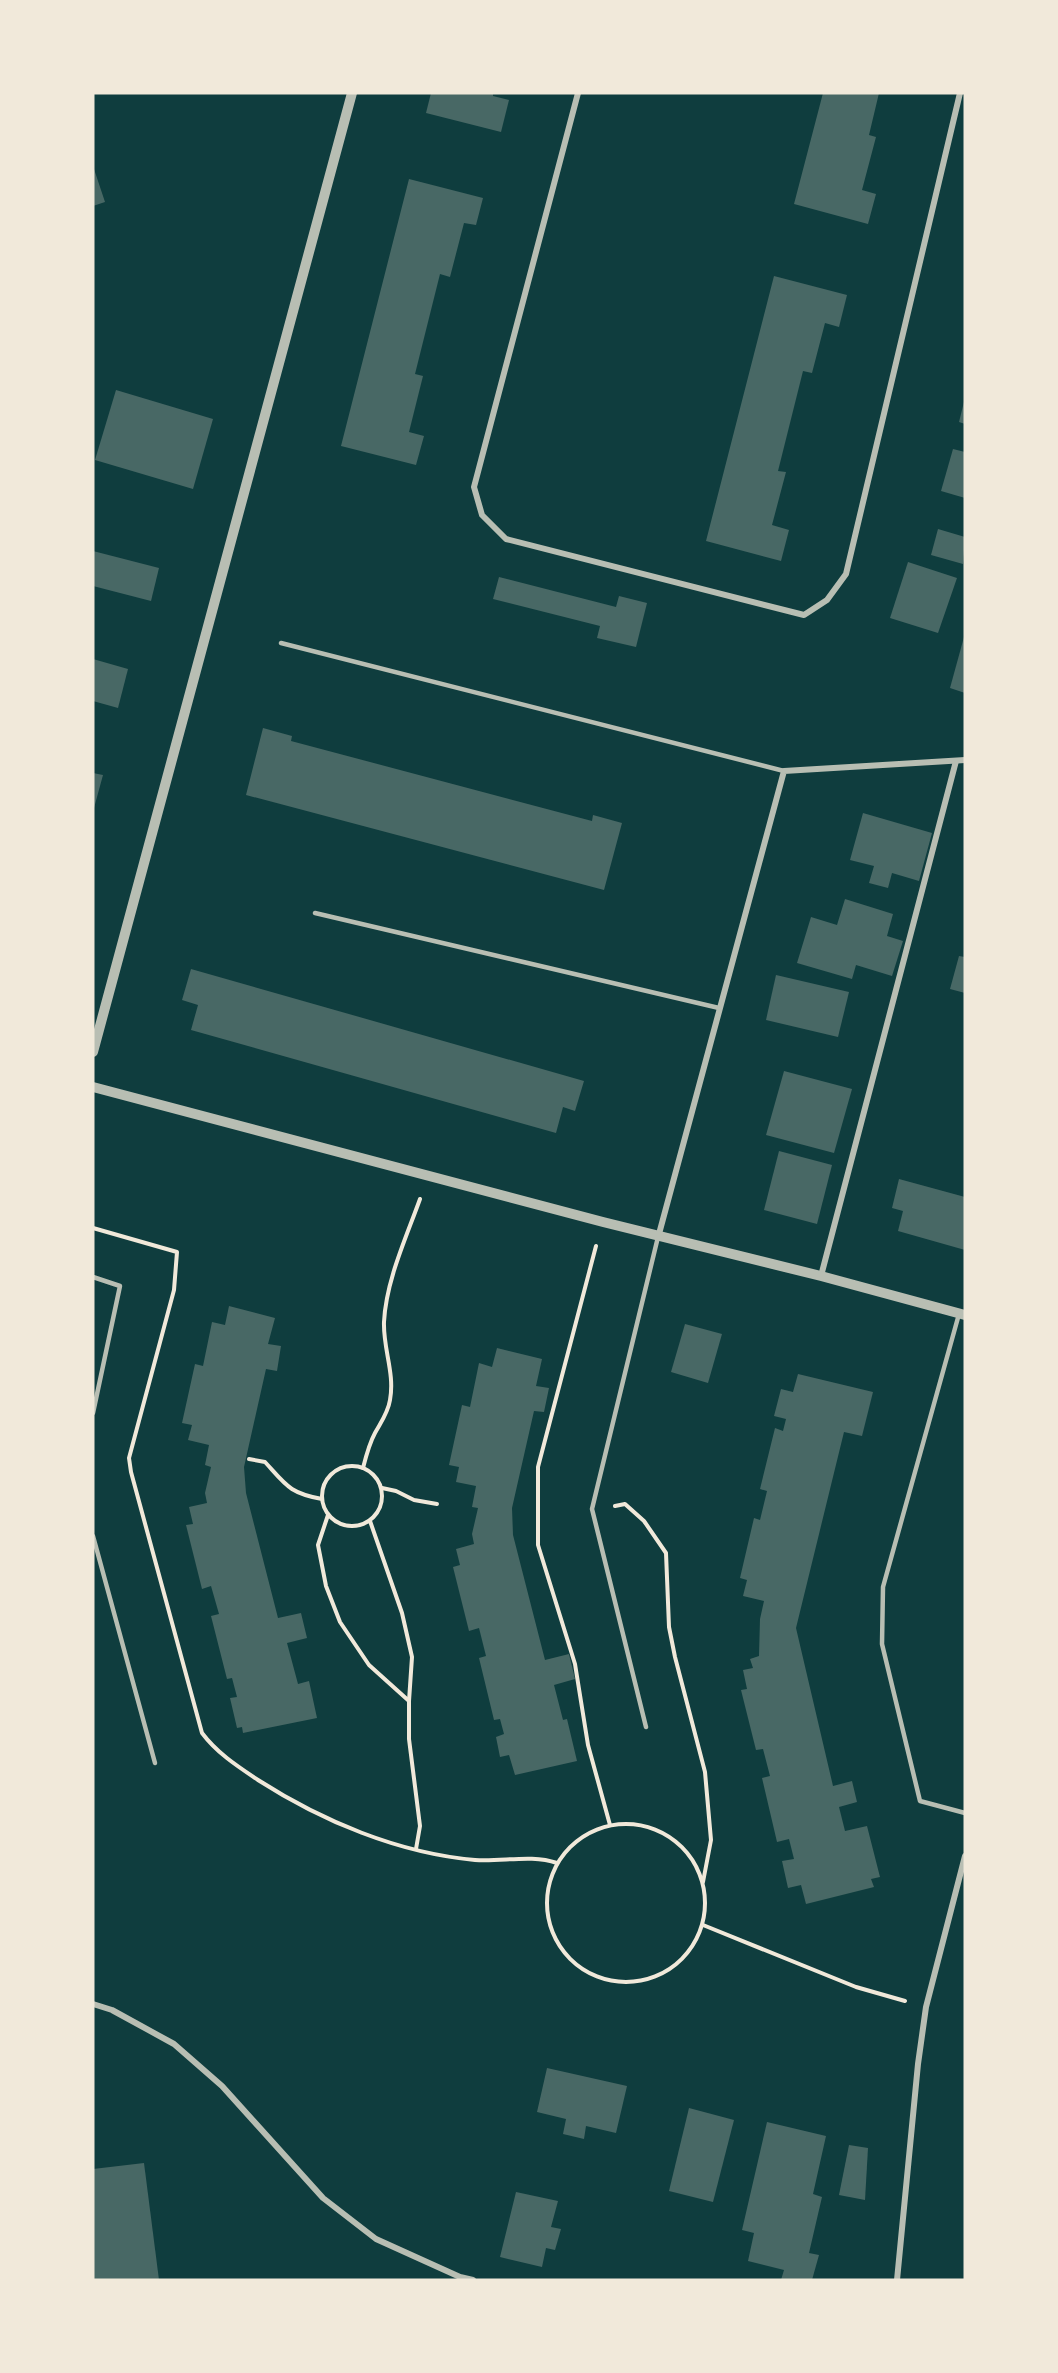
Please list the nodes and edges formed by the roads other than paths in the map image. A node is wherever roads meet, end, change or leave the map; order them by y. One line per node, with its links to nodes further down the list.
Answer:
1 (352, 93): 10 (street)
2 (578, 93): 3 (street)
3 (960, 93)
4 (281, 643): 7 (lane)
5 (956, 760): 6 (street); 7 (street); 13 (street)
6 (965, 760)
7 (784, 771): 9 (street)
8 (315, 913): 9 (lane)
9 (719, 1008): 12 (street)
10 (93, 1052)
11 (93, 1087): 12 (street)
12 (659, 1234): 13 (street); 18 (lane)
13 (821, 1275): 15 (street)
14 (93, 1277): 16 (lane)
15 (962, 1315): 20 (lane)
16 (93, 1413)
17 (93, 1536): 19 (lane)
18 (646, 1727)
19 (155, 1764)
20 (965, 1813)
21 (965, 1856): 24 (street)
22 (93, 2004): 23 (street)
23 (473, 2280)
24 (897, 2280)

